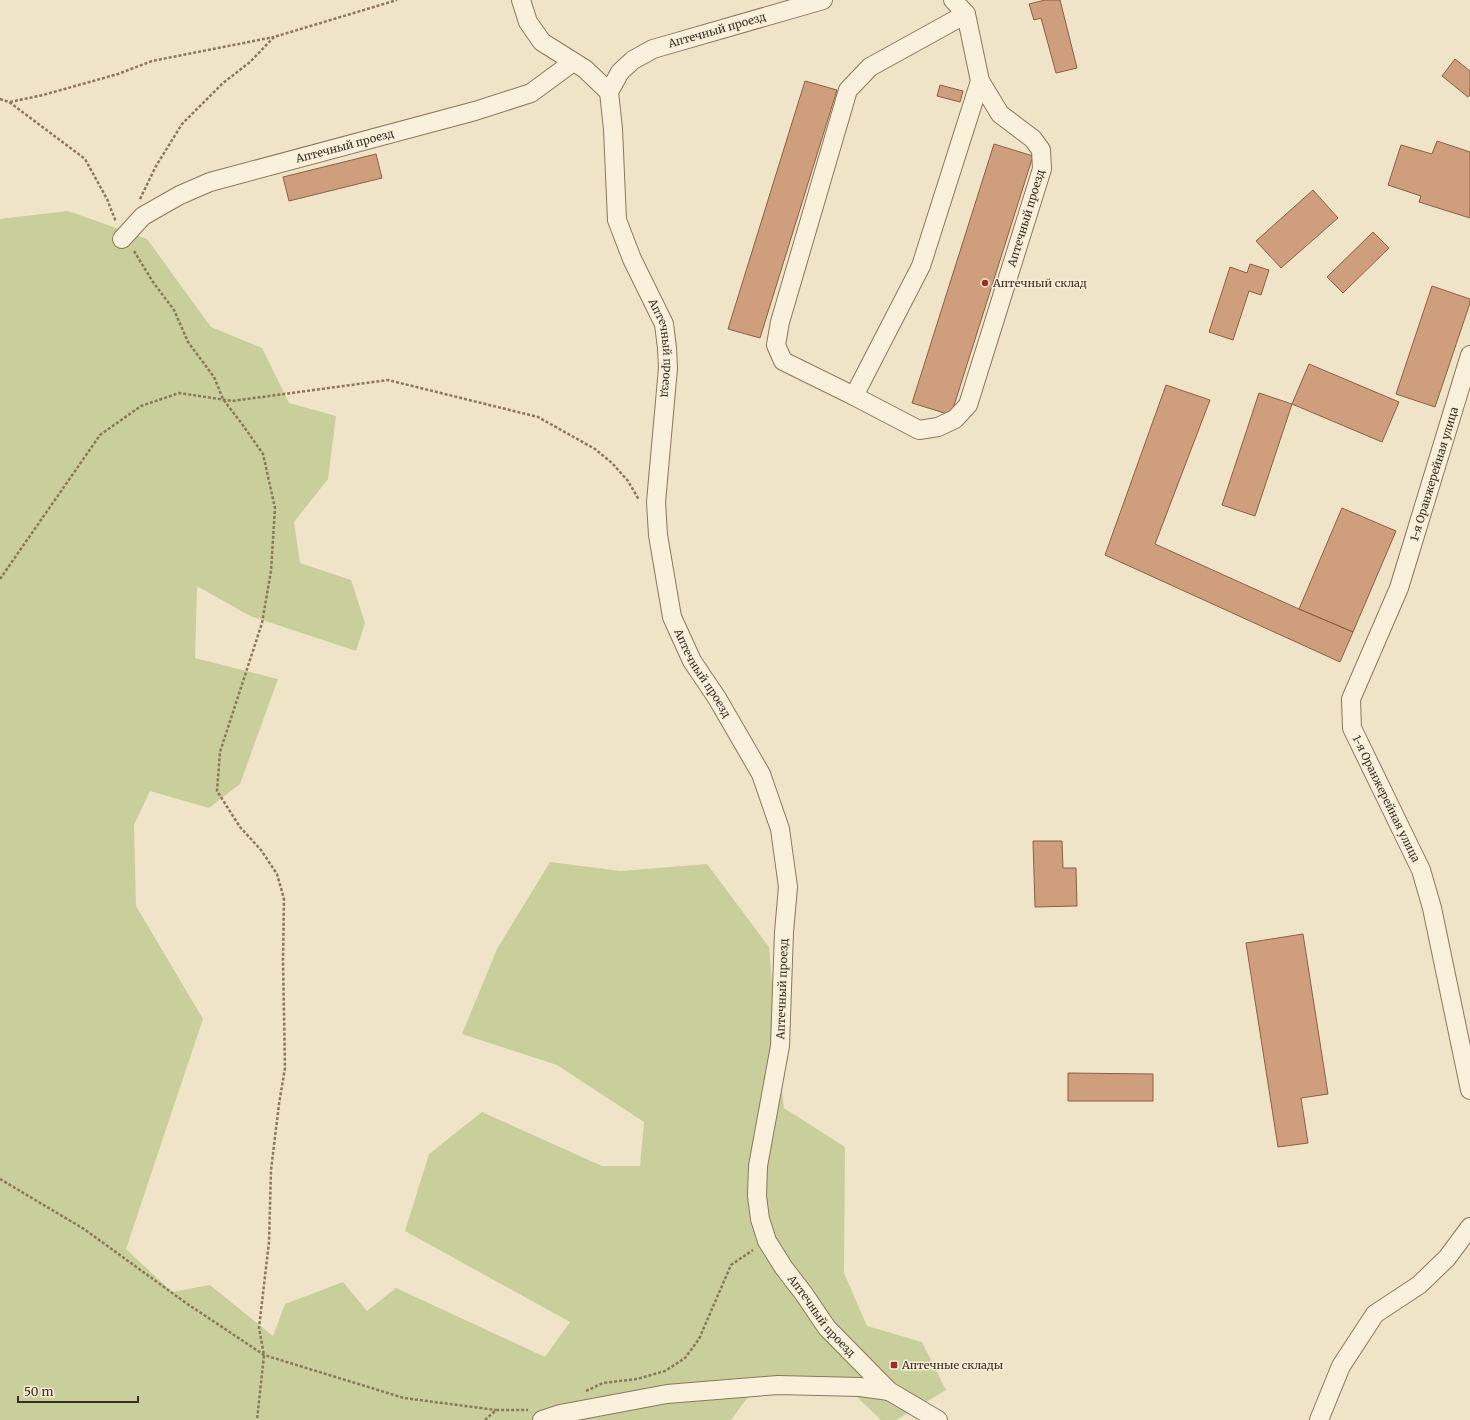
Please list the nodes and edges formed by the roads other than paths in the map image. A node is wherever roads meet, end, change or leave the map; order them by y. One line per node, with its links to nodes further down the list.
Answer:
1 (521, 0): 5 (street)
2 (823, 0): 7 (street, Аптечный проезд)
3 (953, 0): 4 (street)
4 (966, 14): 6 (street, Аптечный проезд); 10 (street)
5 (573, 62): 7 (street); 8 (street, Аптечный проезд)
6 (980, 81): 10 (street, Аптечный проезд); 10 (street, Аптечный проезд)
7 (609, 92): 13 (street, Аптечный проезд)
8 (122, 239)
9 (1470, 355): 11 (street, 1-я Оранжерейная улица)
10 (854, 396)
11 (1470, 1090)
12 (1470, 1227): 16 (street)
13 (889, 1391): 14 (street); 15 (street, Аптечный проезд)
14 (537, 1415)
15 (938, 1420)
16 (1319, 1420)

